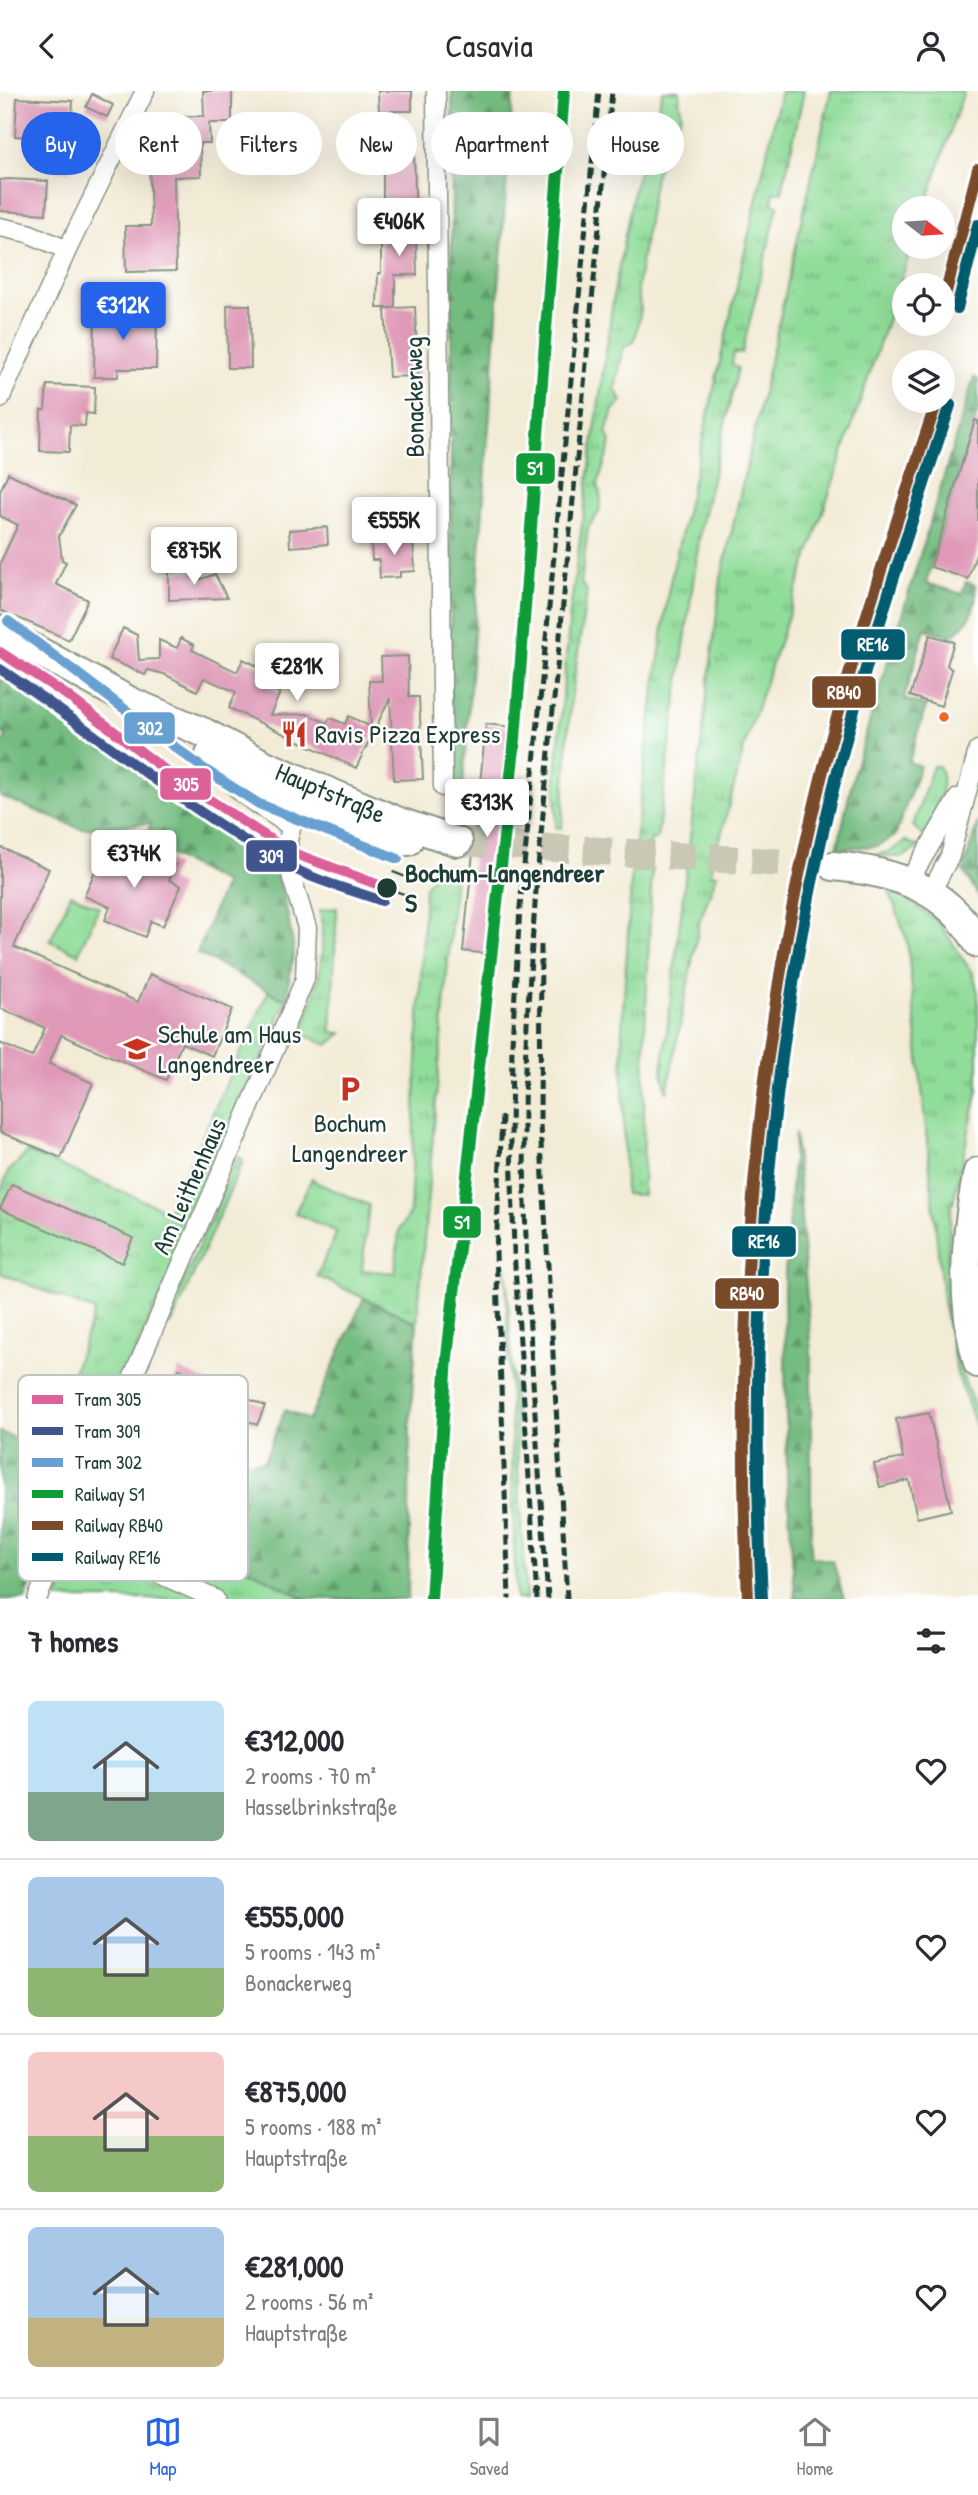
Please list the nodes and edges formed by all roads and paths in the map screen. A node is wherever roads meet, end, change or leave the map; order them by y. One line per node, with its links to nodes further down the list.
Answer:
1 (145, 91): 4 (street)
2 (436, 91): 11 (street, Bonackerweg)
3 (0, 227): 4 (street)
4 (66, 250): 5 (street)
5 (0, 399)
6 (0, 630): 8 (main road, Hauptstraße)
7 (0, 652): 8 (main road, Hauptstraße)
8 (103, 687): 9 (main road, Hauptstraße)
9 (148, 710): 12 (main road, Hauptstraße); 12 (main road, Hauptstraße)
10 (978, 750): 14 (street)
11 (443, 787)
12 (297, 805): 18 (street, Am Leithenhaus)
13 (834, 866): 14 (main road)
14 (920, 886): 15 (main road)
15 (978, 943)
16 (978, 1172): 17 (main road)
17 (978, 1363)
18 (134, 1375)
19 (45, 1581): 21 (street, Am Leithenhaus)
20 (175, 1581): 22 (street)
21 (37, 1599)
22 (215, 1599)

